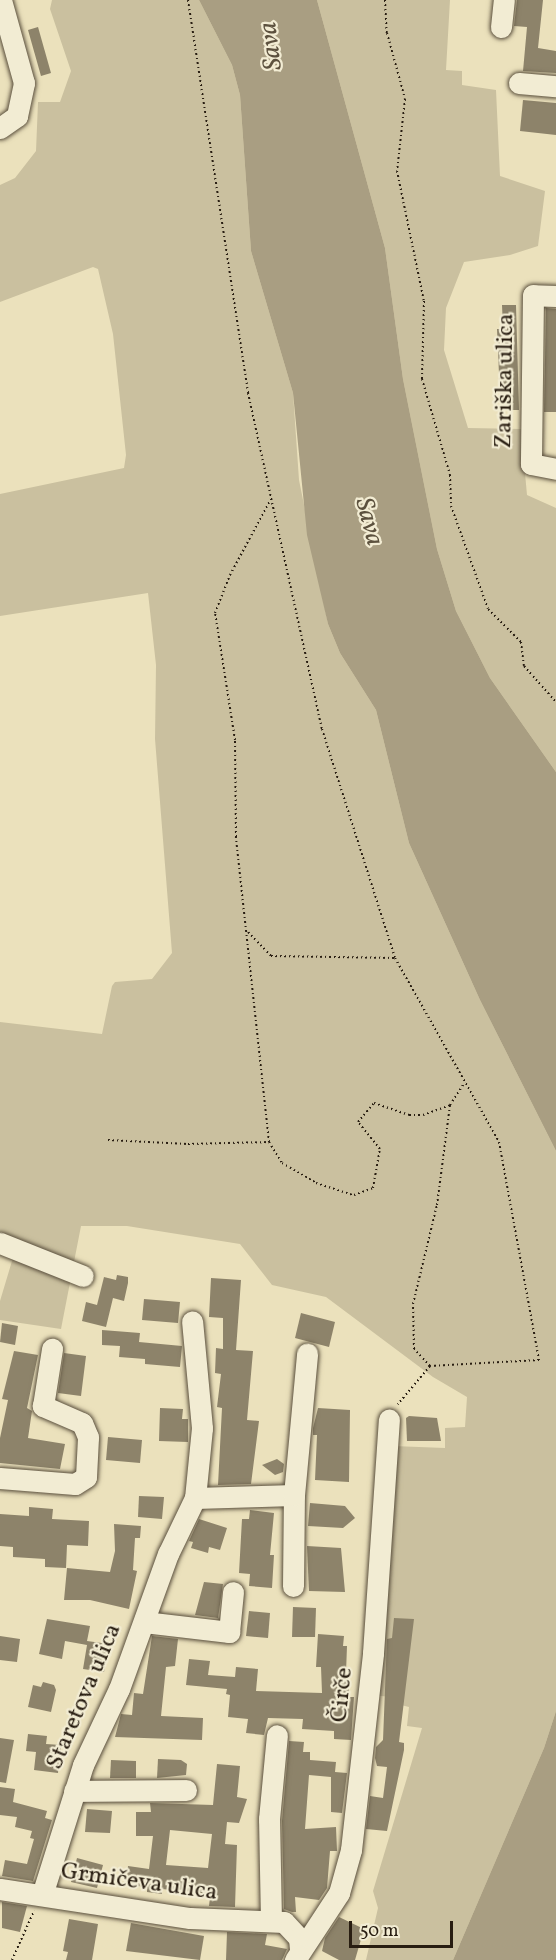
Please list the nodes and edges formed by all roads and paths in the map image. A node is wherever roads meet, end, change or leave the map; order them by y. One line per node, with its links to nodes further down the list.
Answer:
1 (1, 0): 5 (street)
2 (188, 0): 12 (path)
3 (385, 0): 13 (path)
4 (504, 0): 6 (street)
5 (4, 24): 9 (street)
6 (501, 27)
7 (519, 83): 8 (street)
8 (556, 86)
9 (0, 128)
10 (556, 296): 11 (street, Zariška ulica)
11 (556, 469)
12 (272, 499): 14 (path); 15 (path)
13 (556, 702)
14 (247, 931): 15 (path); 19 (path)
15 (395, 958): 16 (path)
16 (465, 1082): 17 (path); 25 (path)
17 (450, 1105): 19 (path); 25 (path)
18 (108, 1140): 19 (path)
19 (269, 1142)
20 (0, 1243): 21 (street)
21 (83, 1276)
22 (192, 1321): 29 (street, Staretova ulica)
23 (52, 1348): 27 (street)
24 (307, 1354): 28 (street)
25 (430, 1366): 26 (path)
26 (389, 1420): 39 (street, Čirče)
27 (0, 1478)
28 (294, 1495): 29 (street); 30 (street)
29 (195, 1498): 32 (street, Staretova ulica)
30 (293, 1586)
31 (233, 1592): 32 (street, Staretova ulica)
32 (144, 1622): 35 (street, Staretova ulica)
33 (277, 1735): 38 (street)
34 (186, 1790): 35 (street, Staretova ulica)
35 (74, 1791): 37 (street, Staretova ulica)
36 (0, 1889): 37 (street, Grmičeva ulica)
37 (42, 1895): 38 (street, Grmičeva ulica); 40 (path)
38 (271, 1921): 39 (street, Grmičeva ulica)
39 (297, 1955)
40 (12, 1960)

